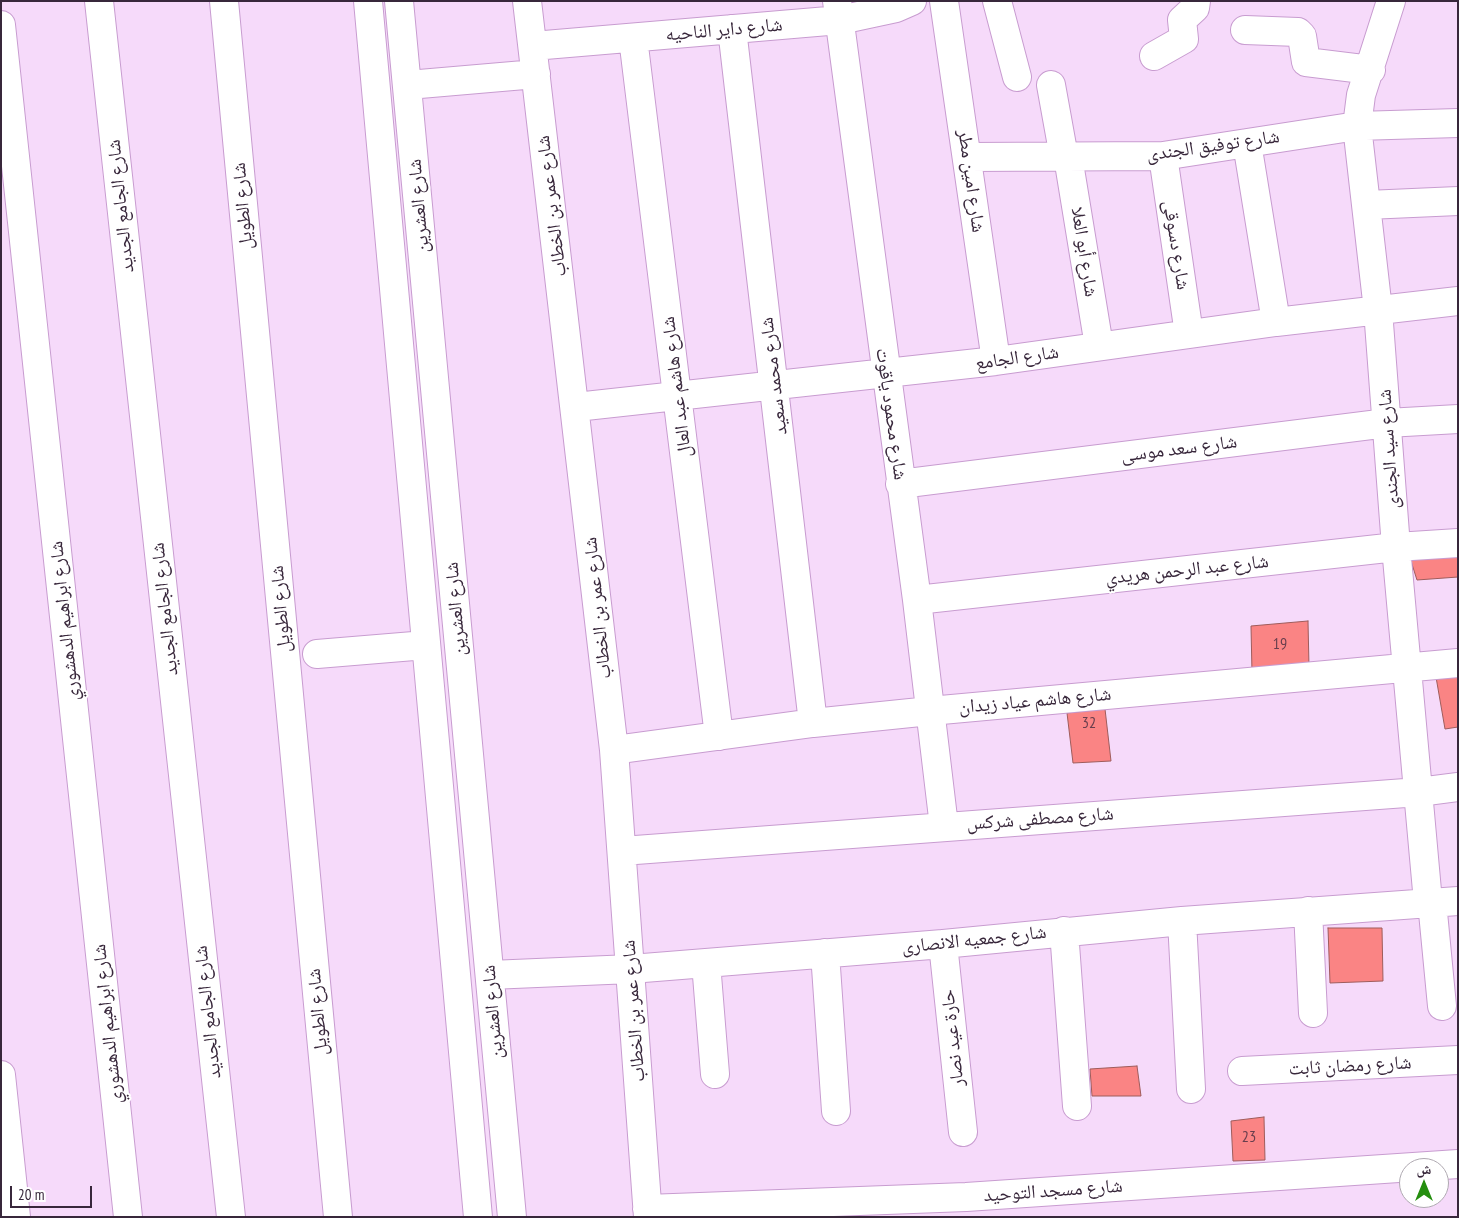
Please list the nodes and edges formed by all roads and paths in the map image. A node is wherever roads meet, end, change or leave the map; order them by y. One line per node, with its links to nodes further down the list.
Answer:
1 (99, 1): 82 (street, شارع الجامع الجديد)
2 (224, 1): 83 (street, شارع الطويل)
3 (368, 1): 47 (street, شارع العشرين)
4 (399, 1): 21 (street, شارع العشرين)
5 (527, 1): 16 (street, شارع عمر بن الخطاب)
6 (912, 1): 11 (street, شارع داير الناحيه)
7 (944, 1): 27 (street, شارع امين مطر)
8 (997, 1): 20 (street)
9 (1196, 1): 17 (street)
10 (1391, 1): 18 (street, شارع سيد الجندى)
11 (838, 11): 13 (street, شارع داير الناحيه); 37 (street, شارع محمود ياقوت)
12 (1, 25): 81 (street, شارع ابراهيم الدهشوري)
13 (732, 29): 15 (street, شارع داير الناحيه); 38 (street, شارع محمد سعيد)
14 (1244, 30): 18 (street)
15 (634, 38): 16 (street, شارع داير الناحيه); 39 (street, شارع هاشم عبد العال)
16 (533, 46): 19 (street, شارع عمر بن الخطاب)
17 (1154, 56)
18 (1371, 70): 24 (street, شارع سيد الجندى)
19 (536, 74): 21 (street); 40 (street, شارع عمر بن الخطاب)
20 (1018, 77)
21 (408, 84): 67 (street, شارع العشرين)
22 (1051, 84): 28 (street, شارع أبو العلا)
23 (1458, 122): 24 (street, شارع توفيق الجندى)
24 (1358, 126): 25 (street, شارع توفيق الجندى); 30 (street, شارع سيد الجندى)
25 (1246, 143): 26 (street, شارع توفيق الجندى); 33 (street)
26 (1162, 156): 28 (street, شارع توفيق الجندى); 34 (street, شارع دسوقى)
27 (968, 157): 28 (street, شارع توفيق الجندى); 36 (street, شارع امين مطر)
28 (1066, 157): 35 (street, شارع أبو العلا)
29 (1458, 201): 30 (street)
30 (1367, 205): 32 (street, شارع سيد الجندى)
31 (1458, 301): 32 (street, شارع الجامع)
32 (1378, 310): 33 (street, شارع الجامع); 42 (street, شارع سيد الجندى)
33 (1276, 322): 34 (street, شارع الجامع)
34 (1190, 334): 35 (street, شارع الجامع)
35 (1099, 346): 36 (street, شارع الجامع)
36 (996, 361): 37 (street, شارع الجامع)
37 (886, 373): 38 (street, شارع الجامع); 43 (street, شارع محمود ياقوت)
38 (775, 386): 39 (street, شارع الجامع); 52 (street, شارع محمد سعيد)
39 (678, 396): 40 (street, شارع الجامع); 53 (street, شارع هاشم عبد العال)
40 (576, 407): 54 (street, شارع عمر بن الخطاب)
41 (1458, 419): 42 (street, شارع سعد موسى)
42 (1387, 423): 43 (street, شارع سعد موسى); 45 (street, شارع سيد الجندى)
43 (900, 484): 46 (street, شارع محمود ياقوت)
44 (1458, 543): 45 (street, شارع عبد الرحمن هريدي)
45 (1396, 547): 46 (street, شارع عبد الرحمن هريدي); 50 (street, شارع سيد الجندى)
46 (917, 600): 51 (street, شارع محمود ياقوت)
47 (426, 645): 48 (street); 84 (street, شارع العشرين)
48 (317, 654)
49 (1458, 663): 50 (street, شارع هاشم عياد زيدان)
50 (1408, 668): 51 (street, شارع هاشم عياد زيدان); 56 (street, شارع سيد الجندى)
51 (930, 711): 52 (street, شارع هاشم عياد زيدان); 57 (street, شارع محمود ياقوت)
52 (813, 723): 53 (street, شارع هاشم عياد زيدان)
53 (719, 736): 54 (street, شارع هاشم عياد زيدان)
54 (614, 750): 58 (street, شارع عمر بن الخطاب)
55 (1458, 787): 56 (street, شارع مصطفى شركس)
56 (1418, 792): 57 (street, شارع مصطفى شركس); 59 (street, شارع سيد الجندى)
57 (944, 826): 58 (street, شارع مصطفى شركس)
58 (622, 850): 66 (street, شارع عمر بن الخطاب)
59 (1439, 902): 60 (street, شارع جمعيه الانصارى); 68 (street, شارع سيد الجندى)
60 (1308, 911): 61 (street, شارع جمعيه الانصارى); 69 (street)
61 (1182, 921): 62 (street, شارع جمعيه الانصارى); 74 (street)
62 (1064, 931): 63 (street, شارع جمعيه الانصارى); 75 (street)
63 (943, 944): 64 (street, شارع جمعيه الانصارى); 77 (street, حارة عيد نصار)
64 (825, 953): 65 (street, شارع جمعيه الانصارى); 76 (street)
65 (706, 963): 66 (street, شارع جمعيه الانصارى); 72 (street)
66 (632, 968): 67 (street, شارع جمعيه الانصارى); 79 (street, شارع عمر بن الخطاب)
67 (490, 975): 85 (street, شارع العشرين)
68 (1442, 1006)
69 (1313, 1013)
70 (1458, 1060): 71 (street, شارع رمضان ثابت)
71 (1242, 1072)
72 (715, 1074)
73 (1, 1075): 80 (street)
74 (1192, 1089)
75 (1077, 1106)
76 (836, 1111)
77 (963, 1132)
78 (1458, 1164): 79 (street, شارع مسجد التوحيد)
79 (648, 1213)
80 (16, 1217)
81 (128, 1217)
82 (230, 1217)
83 (338, 1217)
84 (478, 1217)
85 (512, 1217)

